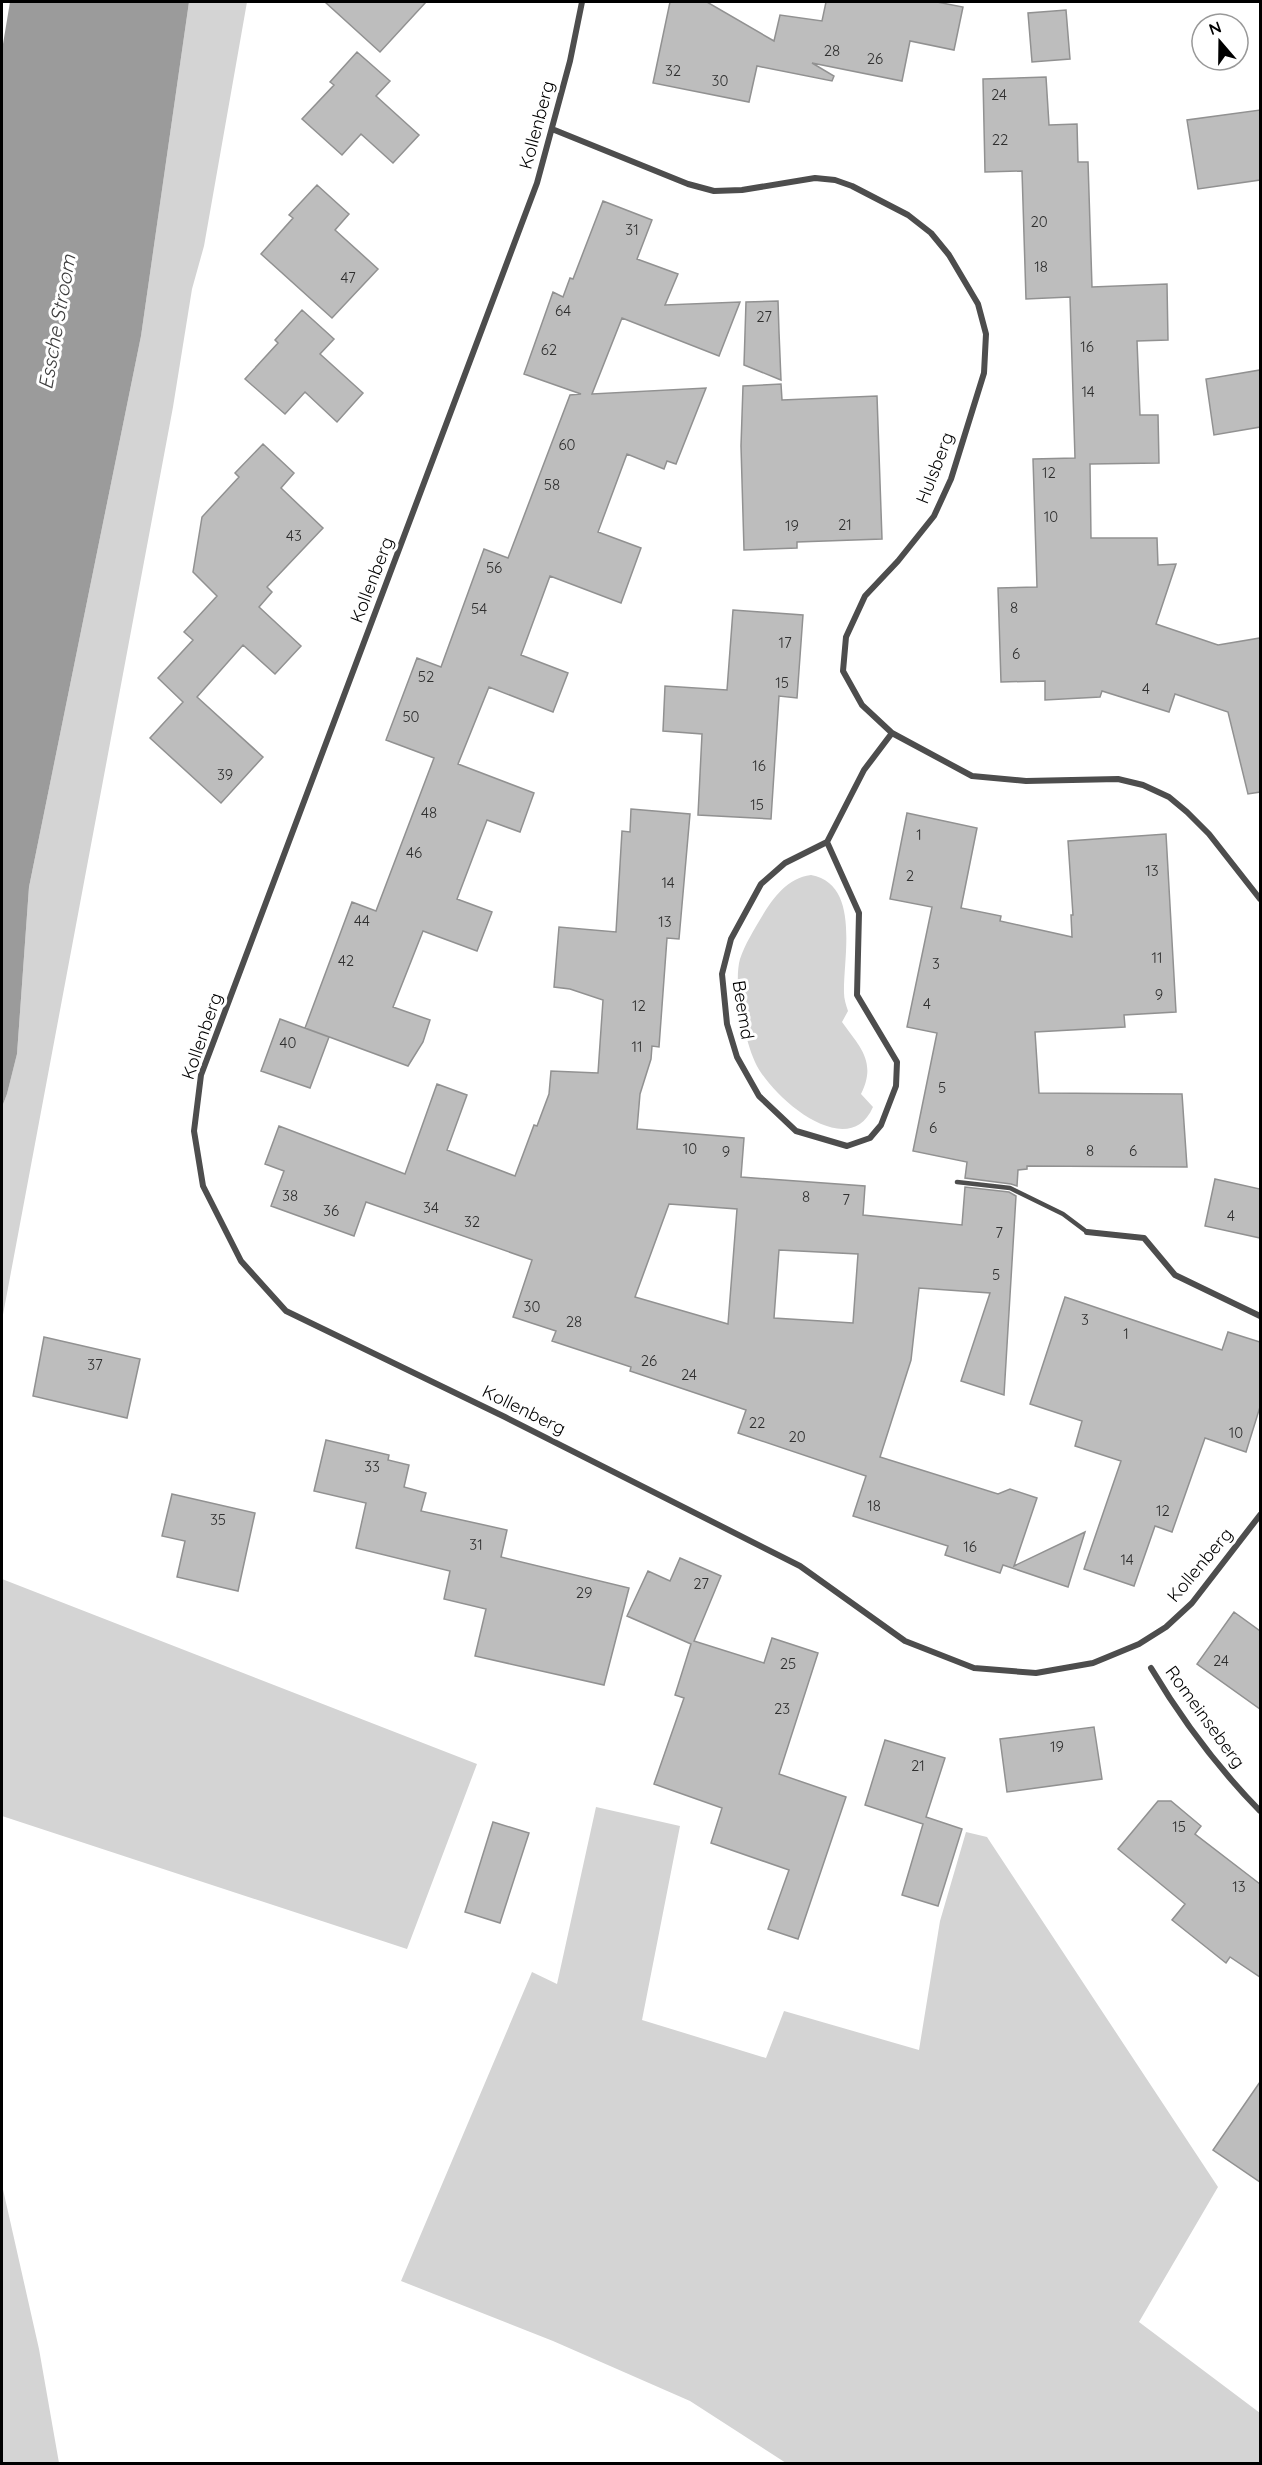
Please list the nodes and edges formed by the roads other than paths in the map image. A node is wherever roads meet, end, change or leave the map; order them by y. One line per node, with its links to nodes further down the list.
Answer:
1 (582, 2): 2 (street, Kollenberg)
2 (552, 129): 3 (street, Hulsberg); 9 (street, Kollenberg)
3 (892, 733): 4 (street); 5 (street, Hulsberg)
4 (827, 842): 4 (street, Beemd)
5 (1260, 899)
6 (957, 1182): 7 (lane)
7 (1087, 1232): 8 (street)
8 (1260, 1316)
9 (1260, 1515)
10 (1151, 1668): 11 (street, Romeinseberg)
11 (1260, 1811)

